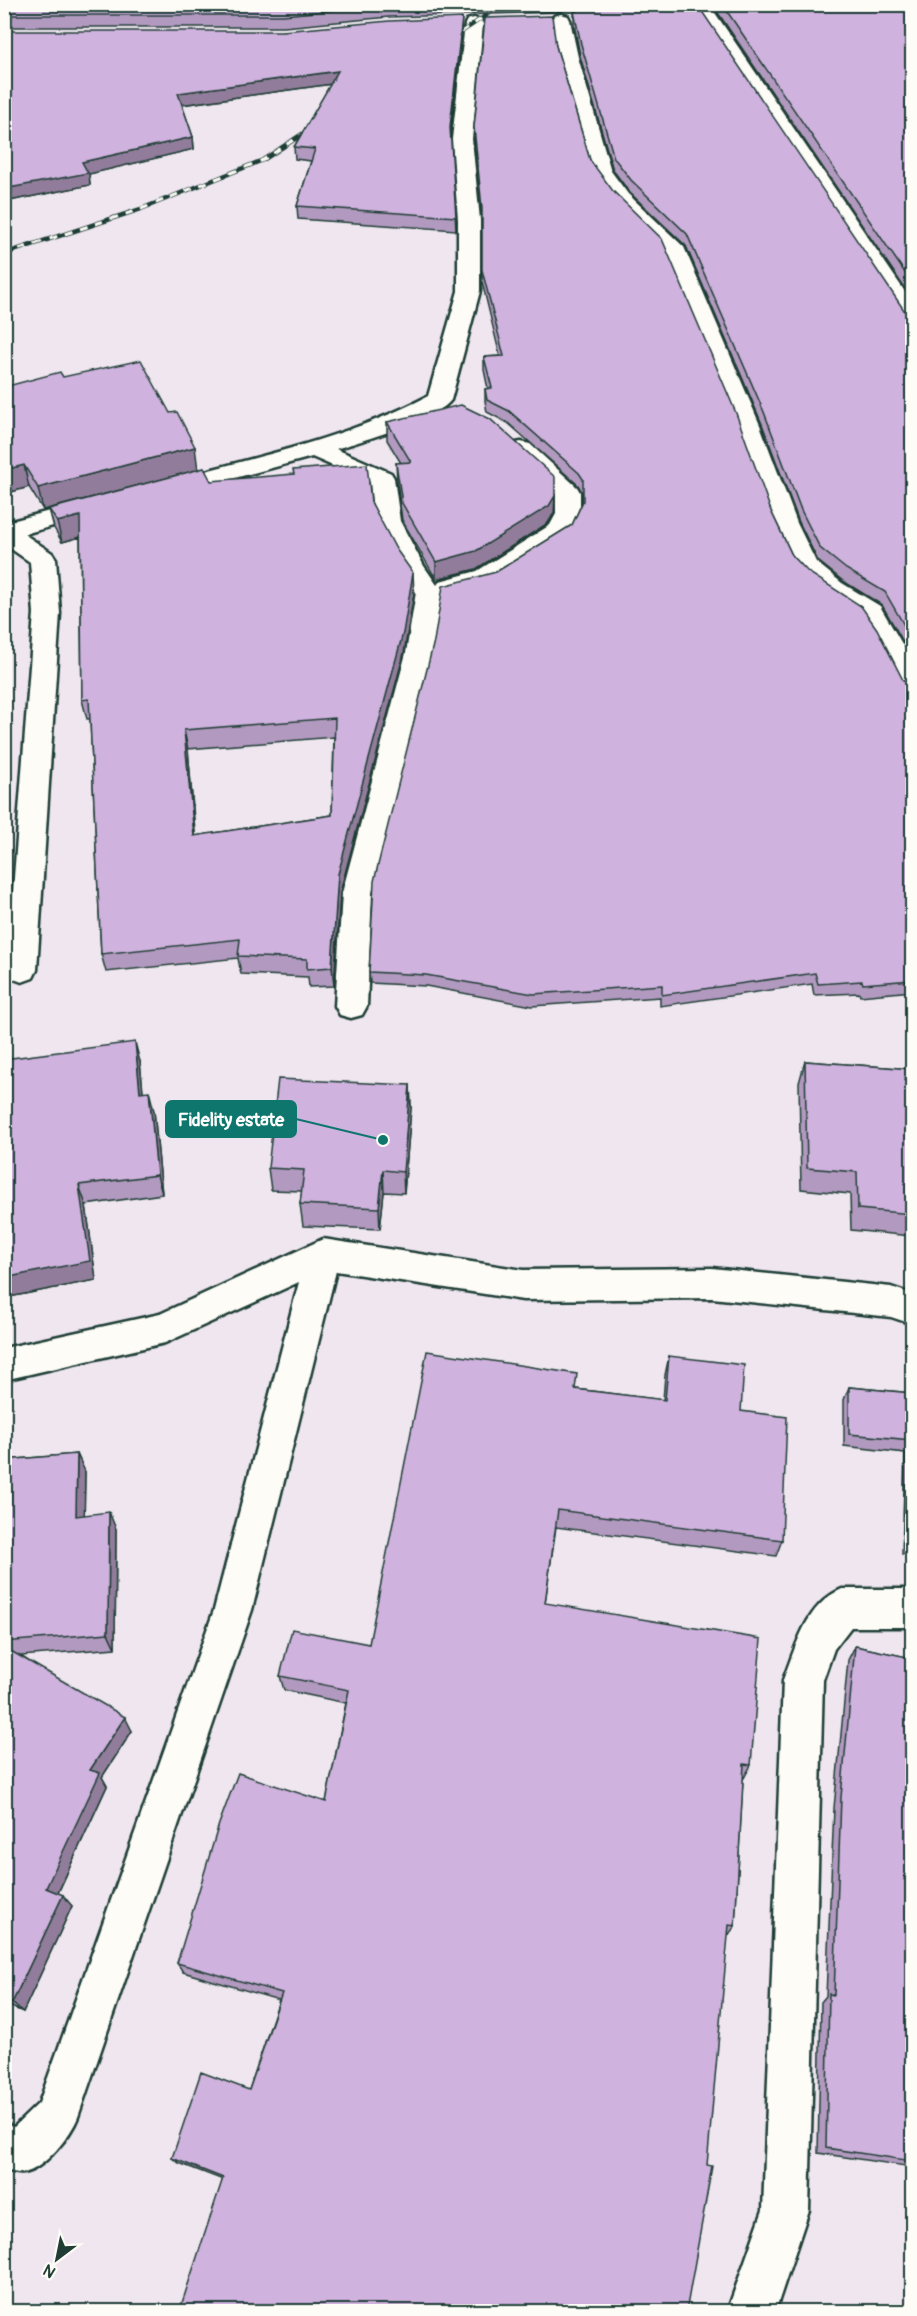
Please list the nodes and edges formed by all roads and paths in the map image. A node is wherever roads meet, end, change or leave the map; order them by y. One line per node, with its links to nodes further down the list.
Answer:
1 (699, 4): 4 (street)
2 (561, 18): 13 (street)
3 (474, 24): 6 (street)
4 (912, 318)
5 (508, 438): 12 (street)
6 (314, 449): 7 (street); 12 (street)
7 (142, 495)
8 (119, 501): 11 (street)
9 (4, 512): 10 (street)
10 (4, 524)
11 (4, 531): 14 (street)
12 (429, 592): 15 (street)
13 (912, 684)
14 (22, 970)
15 (351, 1006)
16 (323, 1254): 17 (street); 18 (street); 20 (street)
17 (912, 1309)
18 (4, 1364)
19 (912, 1608): 21 (street)
20 (4, 2147)
21 (751, 2312)

